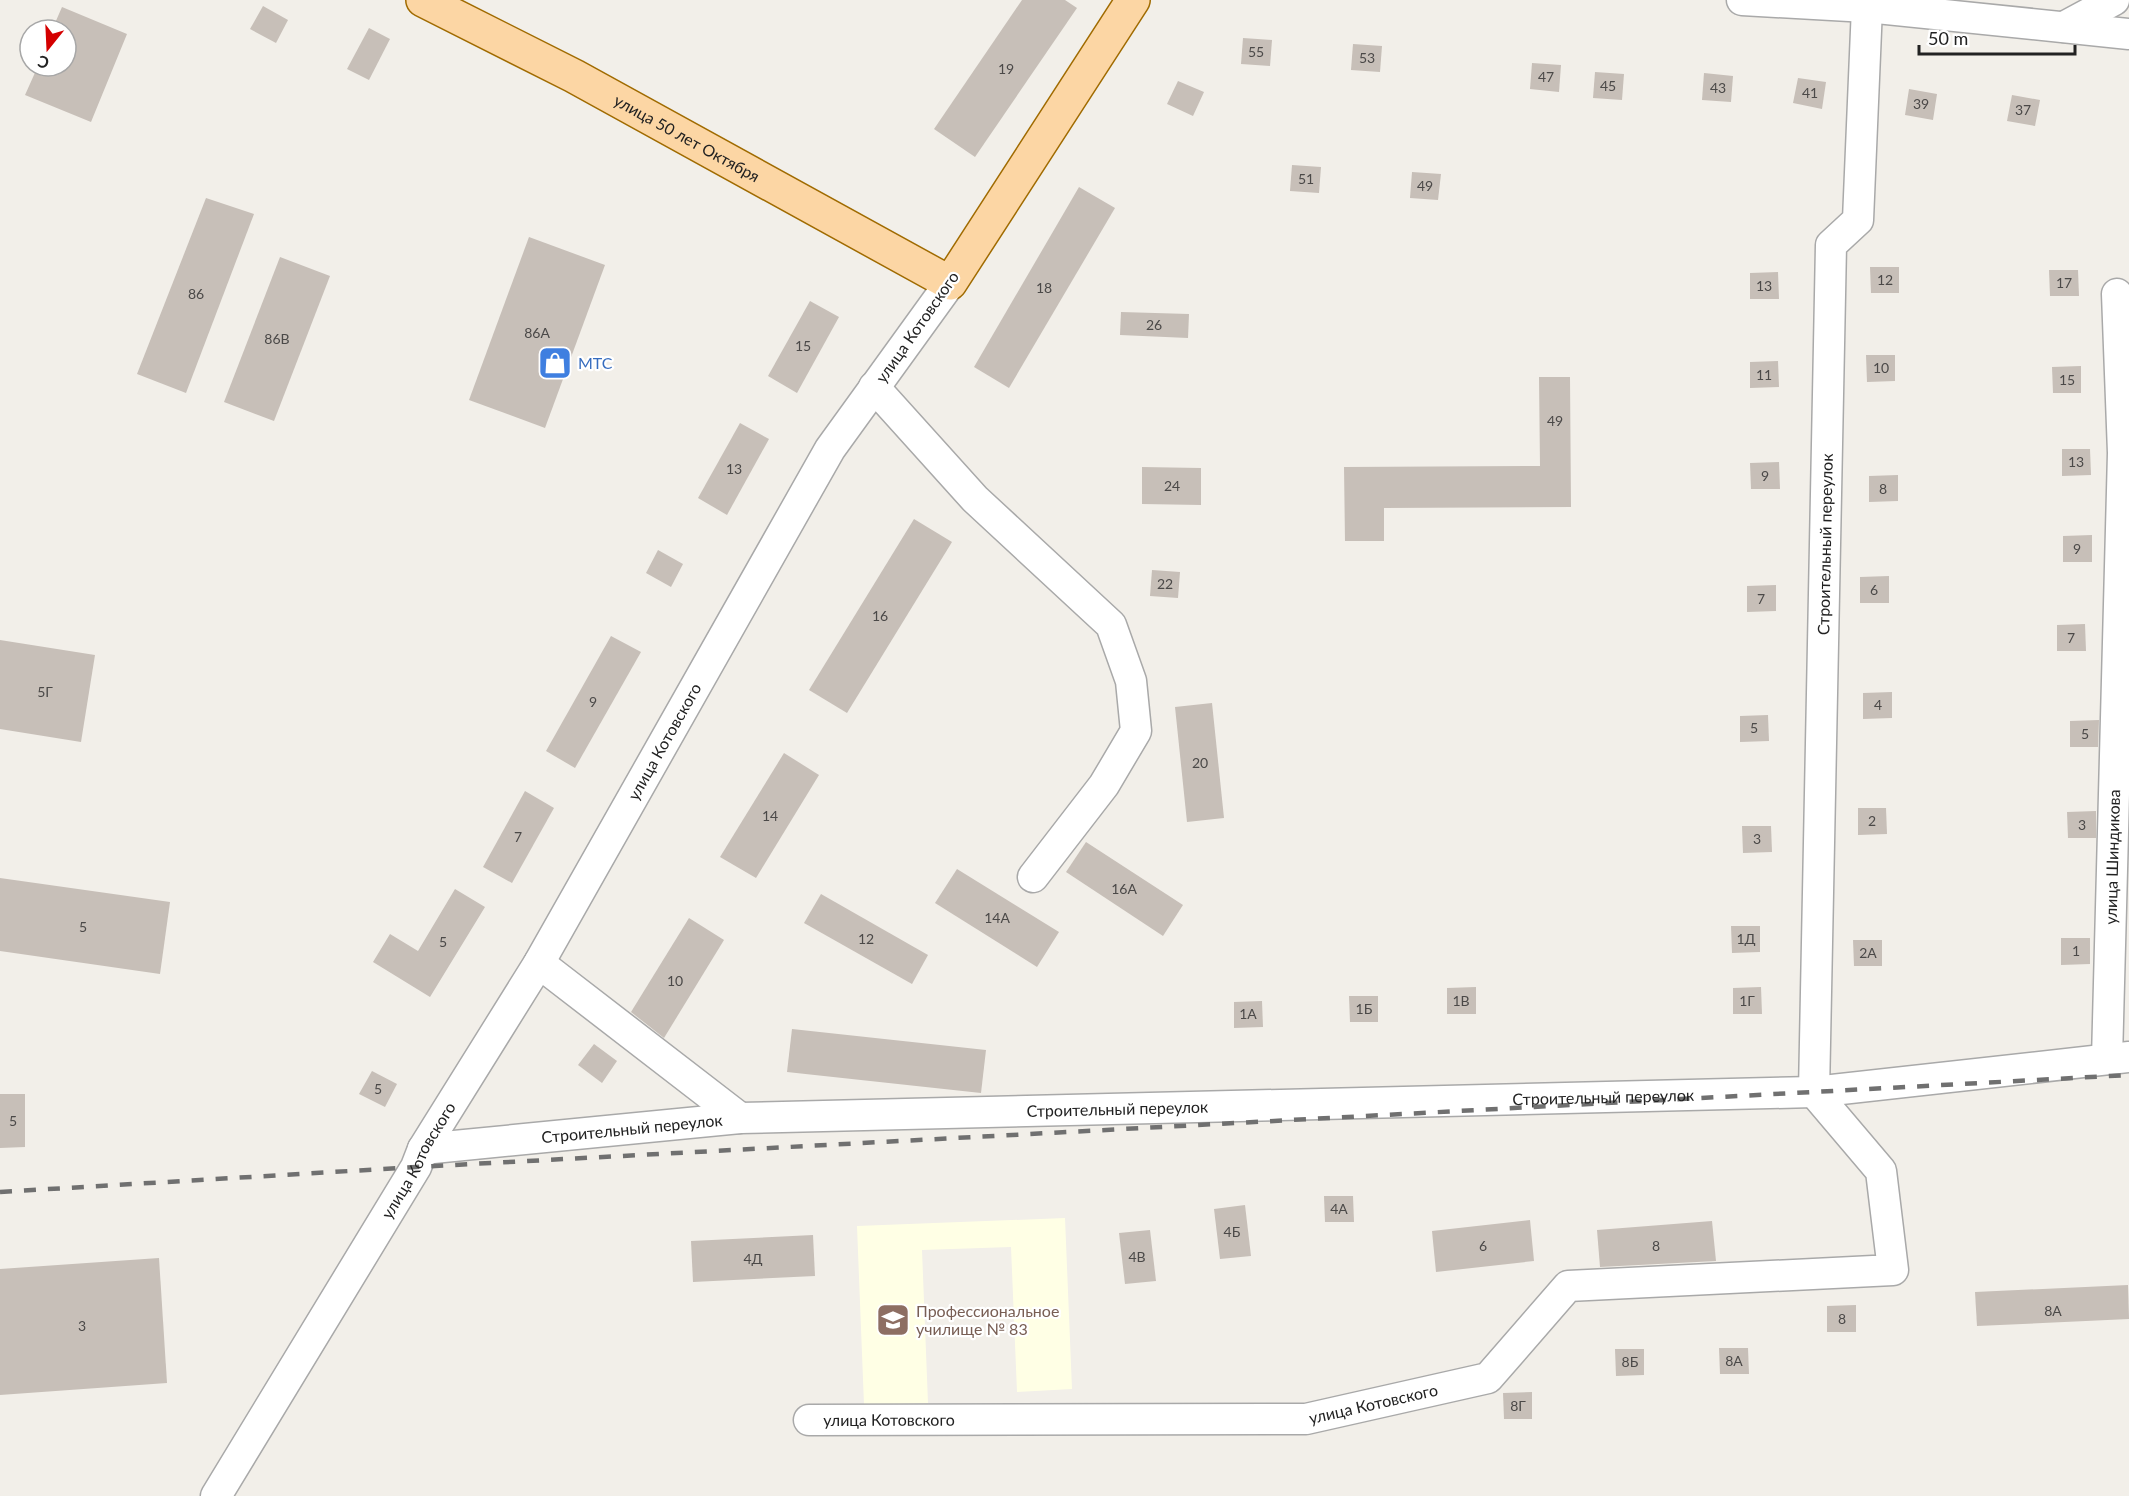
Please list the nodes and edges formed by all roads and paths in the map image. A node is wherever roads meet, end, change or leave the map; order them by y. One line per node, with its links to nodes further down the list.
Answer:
1 (423, 0): 8 (main road, улица 50 лет Октября)
2 (1133, 0): 8 (main road, улица Котовского)
3 (1742, 0): 5 (street)
4 (2114, 0): 6 (street)
5 (1867, 7): 6 (street); 15 (street, Строительный переулок)
6 (2064, 27): 7 (street)
7 (2129, 34)
8 (950, 283): 10 (street, улица Котовского)
9 (2117, 294): 11 (street, улица Шиндикова)
10 (874, 387): 12 (street); 13 (street, улица Котовского)
11 (2126, 453): 14 (street, улица Шиндикова)
12 (1033, 877)
13 (539, 963): 16 (street); 17 (street, улица Котовского)
14 (2118, 1058): 15 (street, Строительный переулок)
15 (1814, 1092): 16 (street, Строительный переулок); 18 (street, улица Котовского)
16 (740, 1118): 17 (street, Строительный переулок)
17 (423, 1149): 19 (street, улица Котовского)
18 (809, 1420)
19 (216, 1496)

